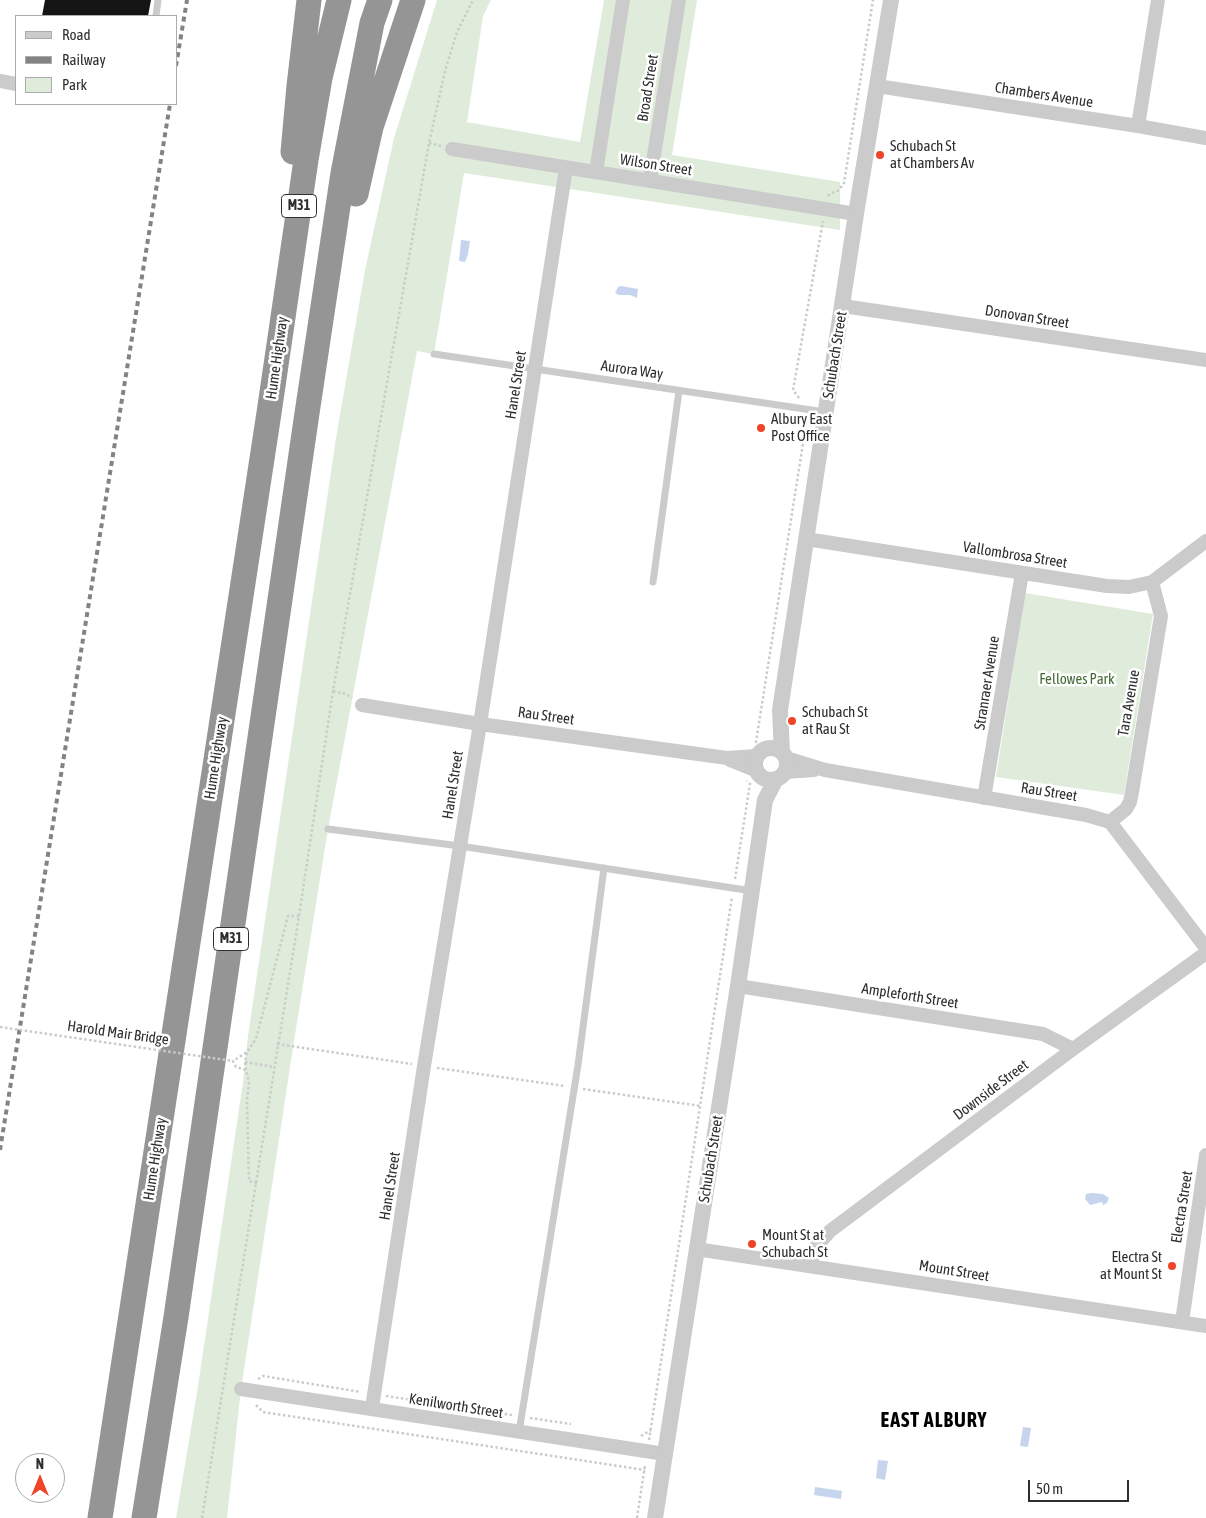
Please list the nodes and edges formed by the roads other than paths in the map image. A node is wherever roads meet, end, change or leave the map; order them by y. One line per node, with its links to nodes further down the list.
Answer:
1 (158, 0): 10 (lane)
2 (309, 0): 28 (highway)
3 (339, 0): 28 (highway, Hume Highway / M31)
4 (380, 0): 23 (highway, M31)
5 (413, 0): 23 (highway)
6 (623, 0): 18 (street)
7 (679, 0): 19 (street, Broad Street)
8 (891, 0): 13 (street, Schubach Street)
9 (1158, 0): 14 (street)
10 (156, 15)
11 (0, 81): 12 (street)
12 (15, 84)
13 (877, 86): 14 (street, Chambers Avenue); 20 (street, Schubach Street)
14 (1138, 126): 15 (street, Chambers Avenue)
15 (1206, 138)
16 (452, 149): 17 (street, Wilson Street)
17 (566, 168): 18 (street, Wilson Street); 25 (street, Hanel Street)
18 (596, 172): 19 (street, Wilson Street)
19 (650, 180): 20 (street, Wilson Street)
20 (856, 214): 21 (street, Schubach Street)
21 (843, 306): 24 (street, Donovan Street); 27 (street, Schubach Street)
22 (434, 354): 25 (lane, Aurora Way)
23 (315, 359): 57 (highway, M31)
24 (1206, 360)
25 (535, 369): 26 (lane, Aurora Way); 35 (street, Hanel Street)
26 (679, 391): 27 (lane, Aurora Way); 32 (lane)
27 (825, 412): 29 (street, Schubach Street)
28 (269, 413): 56 (highway, Hume Highway / M31)
29 (806, 539): 31 (street, Vallombrosa Street); 36 (street, Schubach Street)
30 (1206, 541): 33 (street, Vallombrosa Street)
31 (1022, 573): 33 (street, Vallombrosa Street); 37 (street, Stranraer Avenue)
32 (653, 582)
33 (1152, 582): 38 (street, Tara Avenue)
34 (362, 705): 35 (street, Rau Street)
35 (480, 724): 36 (street, Rau Street); 40 (street, Hanel Street)
36 (765, 763): 37 (street, Rau Street); 42 (street, Schubach Street)
37 (984, 798): 38 (street, Rau Street)
38 (1110, 822): 43 (street)
39 (328, 828): 40 (lane)
40 (460, 846): 41 (lane); 53 (street, Hanel Street)
41 (604, 868): 42 (lane); 54 (lane)
42 (752, 891): 45 (street, Schubach Street)
43 (1206, 948)
44 (1206, 953): 46 (street, Downside Street)
45 (738, 986): 46 (street, Ampleforth Street); 48 (street, Schubach Street)
46 (1073, 1049): 49 (street, Downside Street)
47 (1206, 1155): 50 (street, Electra Street)
48 (696, 1249): 49 (street, Mount Street); 55 (street, Schubach Street)
49 (811, 1265): 50 (street, Mount Street)
50 (1182, 1322): 51 (street, Mount Street)
51 (1206, 1326)
52 (241, 1389): 53 (street, Kenilworth Street)
53 (372, 1408): 54 (street, Kenilworth Street)
54 (519, 1432): 55 (street, Kenilworth Street)
55 (665, 1454): 58 (street, Schubach Street)
56 (100, 1518)
57 (144, 1518)
58 (655, 1518)

